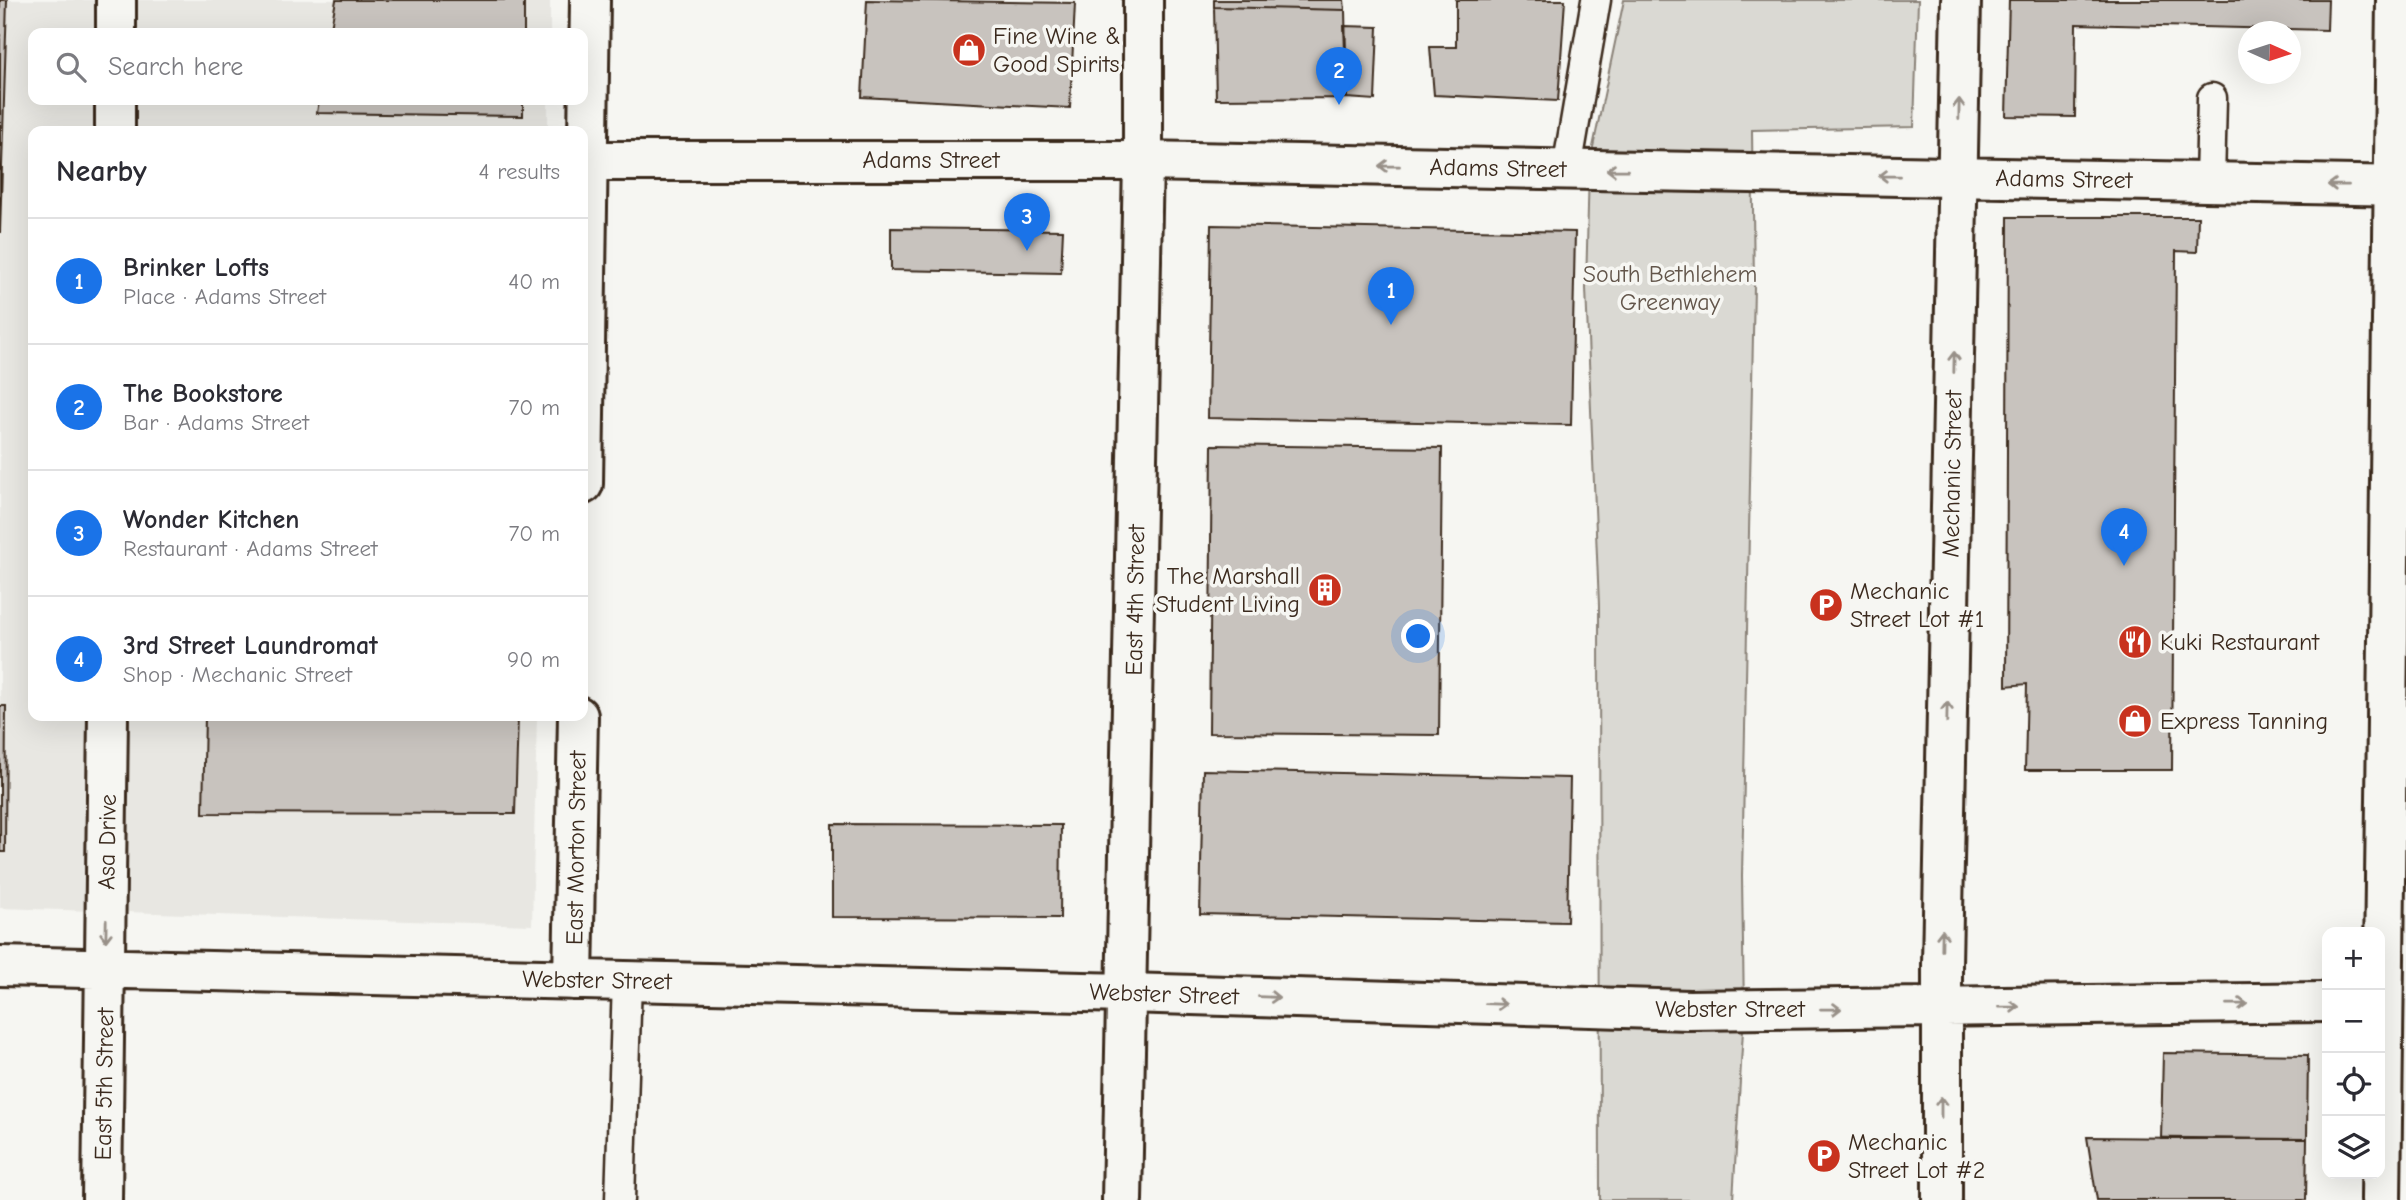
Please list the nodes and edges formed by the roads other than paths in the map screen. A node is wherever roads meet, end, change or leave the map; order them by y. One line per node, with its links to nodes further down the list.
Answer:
1 (116, 0): 7 (main road)
2 (590, 0): 11 (main road)
3 (1143, 0): 12 (main road, East 4th Street)
4 (1596, 0): 13 (lane)
5 (1961, 0): 14 (main road, Mechanic Street, one-way to 5)
6 (2396, 0): 16 (main road)
7 (116, 28)
8 (2212, 99): 15 (lane)
9 (115, 105): 10 (main road)
10 (115, 126)
11 (589, 161): 12 (main road, Adams Street); 17 (main road)
12 (1143, 161): 13 (main road, Adams Street, one-way to 12); 24 (main road, East 4th Street)
13 (1567, 169): 14 (main road, Adams Street, one-way to 13)
14 (1958, 177): 15 (main road, Adams Street); 27 (main road, Mechanic Street, one-way to 14)
15 (2210, 182): 16 (main road, Adams Street, one-way to 15)
16 (2400, 186): 26 (main road)
17 (588, 215)
18 (108, 721): 21 (main road, Asa Drive, one-way to 21)
19 (578, 721): 22 (main road, East Morton Street)
20 (0, 966): 21 (main road, Webster Street)
21 (106, 969): 22 (main road, Webster Street); 28 (main road, East 5th Street)
22 (573, 980): 23 (main road, Webster Street)
23 (626, 981): 24 (main road, Webster Street); 29 (lane)
24 (1127, 993): 27 (main road, Webster Street, one-way to 27); 30 (main road, East 4th Street)
25 (2322, 1002): 27 (main road, Webster Street, one-way to 25)
26 (2390, 1002): 32 (main road)
27 (1941, 1008): 31 (main road, Mechanic Street, one-way to 27)
28 (102, 1200)
29 (620, 1200)
30 (1122, 1200)
31 (1942, 1200)
32 (2381, 1200)

